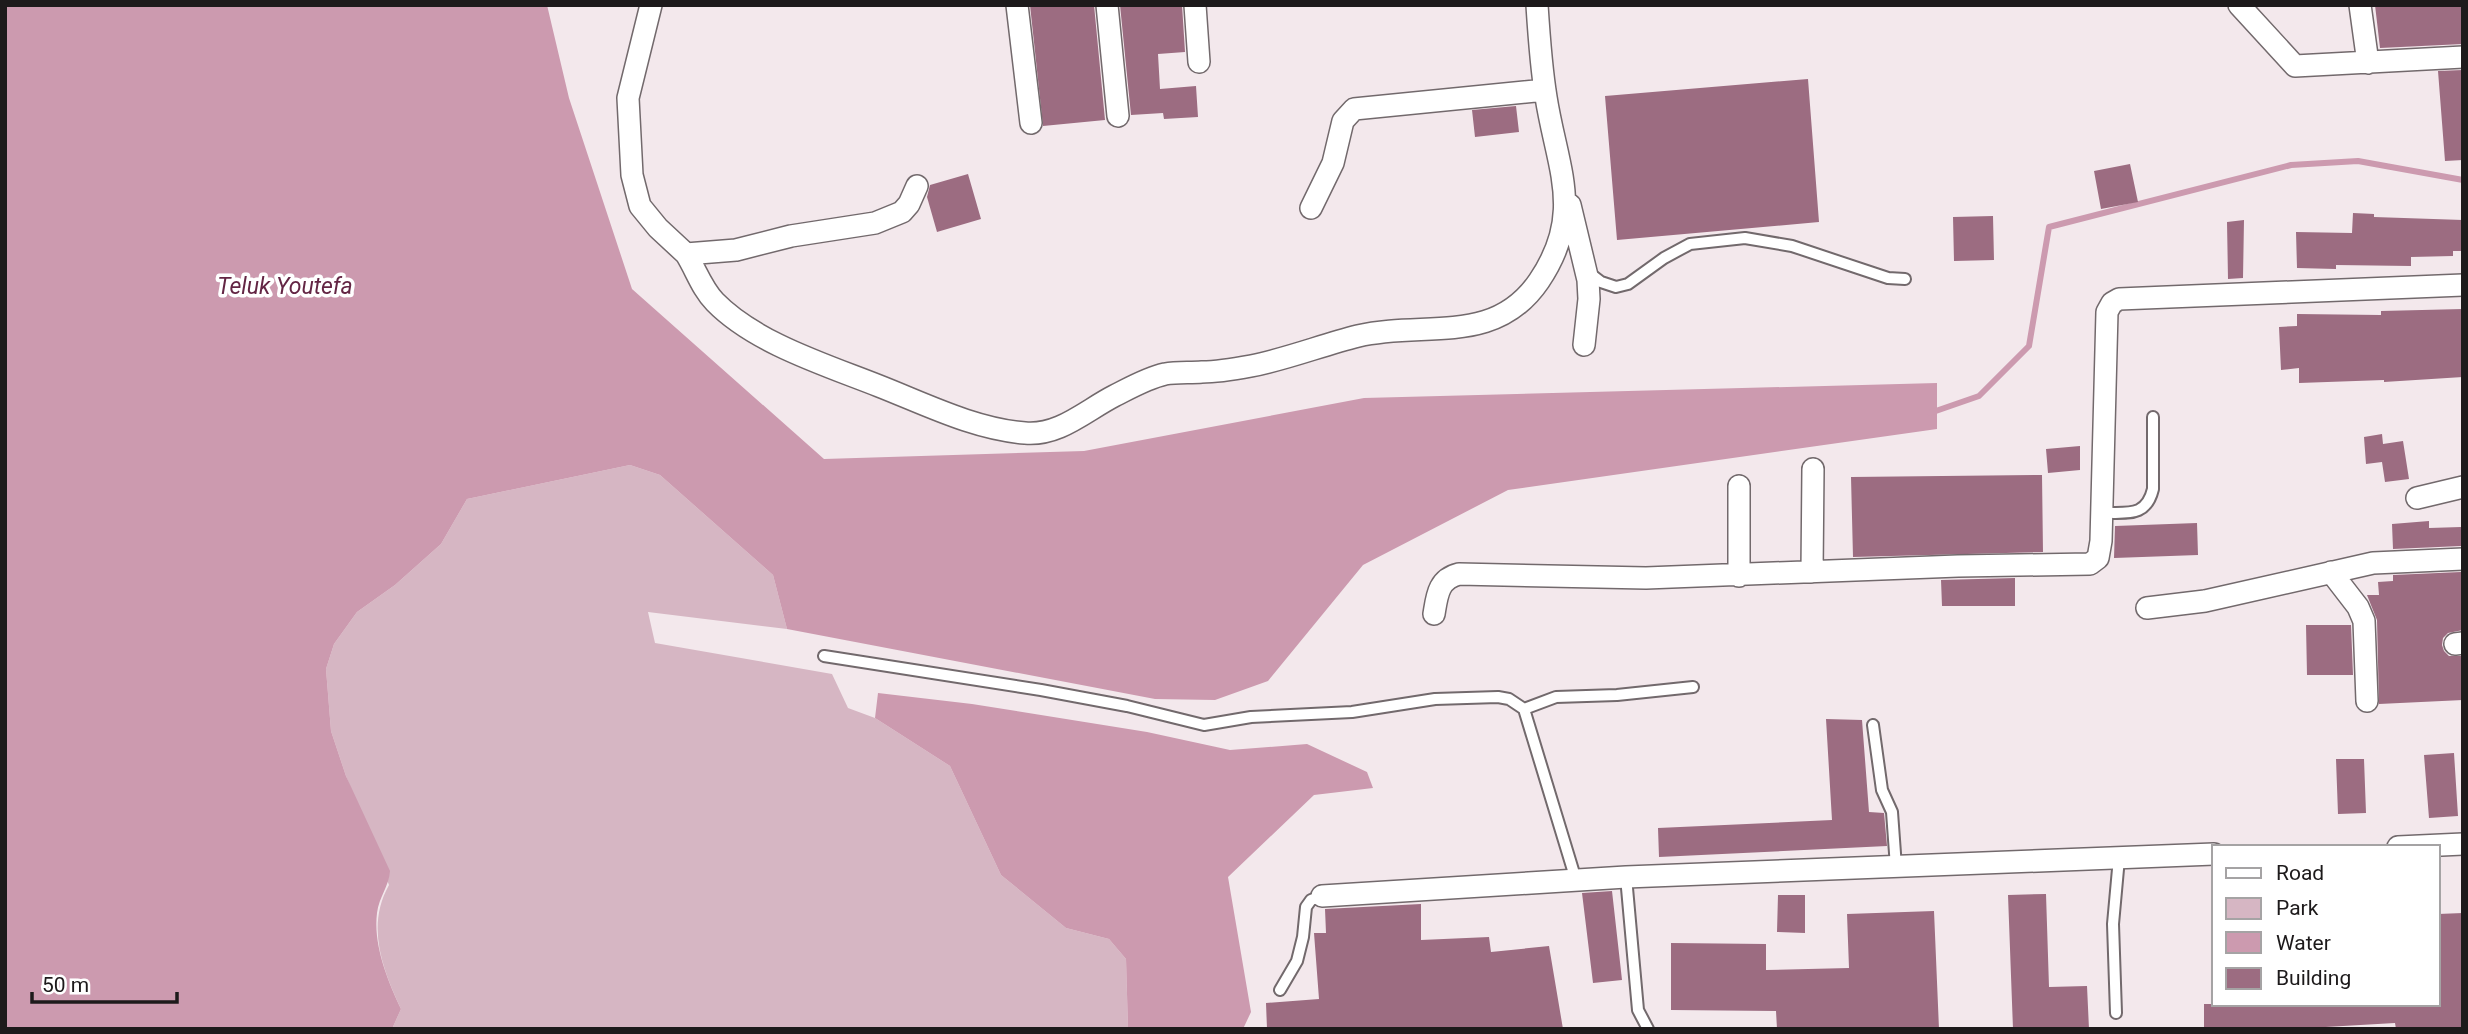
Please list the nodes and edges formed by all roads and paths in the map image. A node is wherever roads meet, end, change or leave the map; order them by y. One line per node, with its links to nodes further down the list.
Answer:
1 (651, 5): 17 (street)
2 (1017, 5): 13 (street)
3 (1107, 5): 12 (street)
4 (1195, 5): 9 (street)
5 (1537, 5): 11 (street)
6 (2239, 5): 10 (street)
7 (2360, 5): 10 (street)
8 (2463, 57): 10 (street)
9 (1199, 62)
10 (2368, 63)
11 (1545, 90): 15 (street); 16 (street)
12 (1118, 116)
13 (1031, 123)
14 (917, 186): 17 (street)
15 (1565, 186): 17 (street); 18 (street)
16 (1311, 208)
17 (686, 254)
18 (1586, 271): 19 (lane); 21 (street)
19 (1905, 279)
20 (2463, 285): 27 (street)
21 (1584, 345)
22 (2153, 417): 27 (lane)
23 (1813, 469): 29 (street)
24 (1739, 486): 31 (street)
25 (2463, 487): 26 (street)
26 (2417, 498)
27 (2102, 513): 29 (street)
28 (2463, 559): 30 (street)
29 (1812, 572): 31 (street)
30 (2331, 572): 32 (street); 36 (street)
31 (1739, 576): 33 (street)
32 (2147, 608)
33 (1434, 614)
34 (824, 656): 37 (lane)
35 (1693, 687): 37 (lane)
36 (2367, 701)
37 (1524, 709): 45 (lane)
38 (1873, 725): 43 (lane)
39 (2463, 844): 40 (street)
40 (2440, 845)
41 (2212, 854): 42 (street)
42 (2119, 858): 43 (street); 48 (lane)
43 (1896, 867): 44 (street)
44 (1626, 877): 45 (street); 49 (lane)
45 (1576, 880): 46 (street)
46 (1322, 896): 47 (lane)
47 (1280, 990)
48 (2116, 1013)
49 (1648, 1029)

